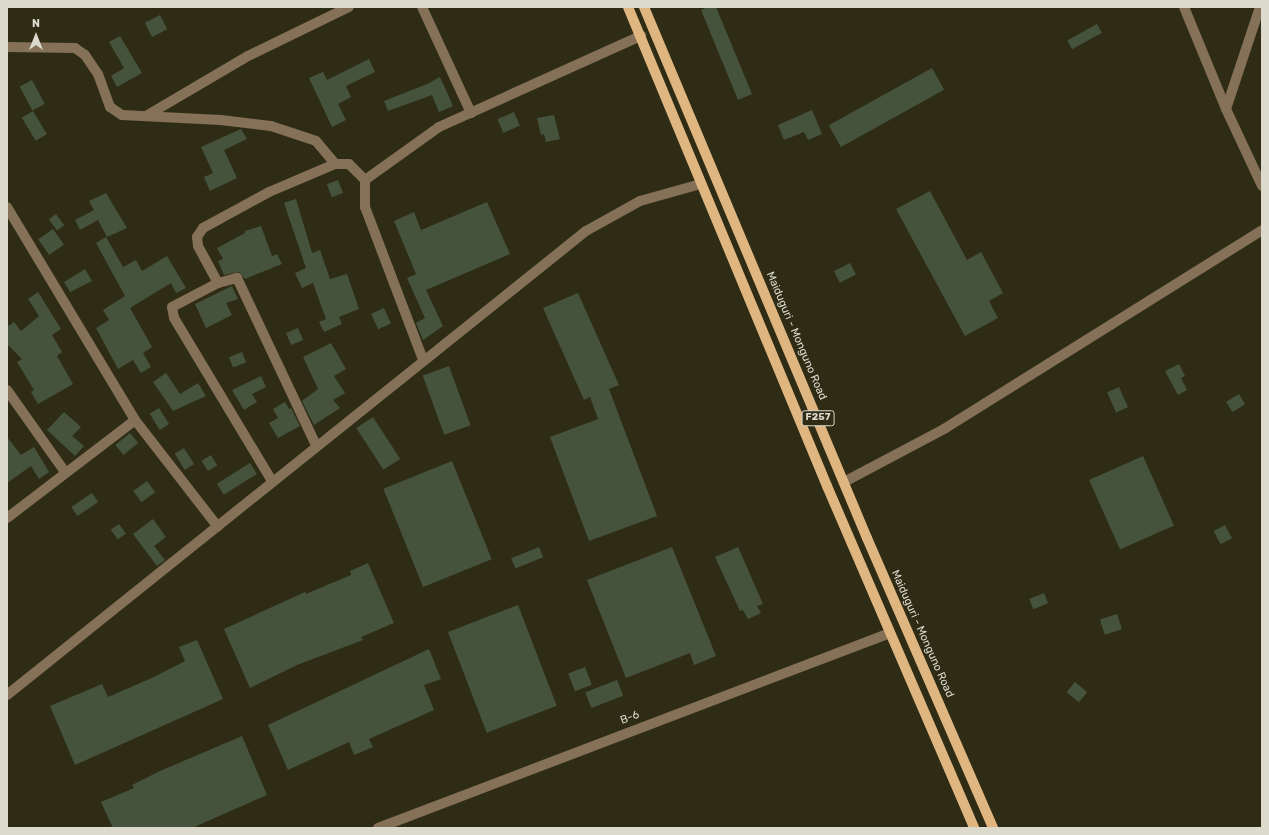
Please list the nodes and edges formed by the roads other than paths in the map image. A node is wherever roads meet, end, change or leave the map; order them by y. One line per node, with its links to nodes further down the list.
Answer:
1 (349, 7): 11 (street)
2 (422, 7): 10 (street)
3 (628, 7): 7 (main road, F257)
4 (644, 7): 25 (main road, Maiduguri - Monguno Road / F257)
5 (1184, 7): 9 (street)
6 (1260, 7): 9 (street)
7 (641, 36): 10 (street); 14 (main road, F257)
8 (7, 47): 11 (street)
9 (1226, 109): 15 (street)
10 (471, 113): 13 (street)
11 (146, 116): 12 (street)
12 (335, 164): 13 (street); 18 (street)
13 (365, 180): 19 (street)
14 (701, 184): 19 (street); 28 (main road, F257)
15 (1262, 186)
16 (7, 207): 21 (street)
17 (1262, 230): 25 (street)
18 (218, 282): 22 (street); 24 (street)
19 (423, 360): 22 (street)
20 (7, 390): 23 (street)
21 (135, 420): 23 (street); 27 (street)
22 (316, 445): 24 (street)
23 (65, 472): 26 (street)
24 (272, 480): 27 (street)
25 (844, 482): 32 (main road, Maiduguri - Monguno Road / F257)
26 (7, 518)
27 (218, 527): 29 (street)
28 (890, 633): 30 (street, B-6); 31 (main road, F257)
29 (7, 694)
30 (378, 828)
31 (974, 828)
32 (993, 828)

